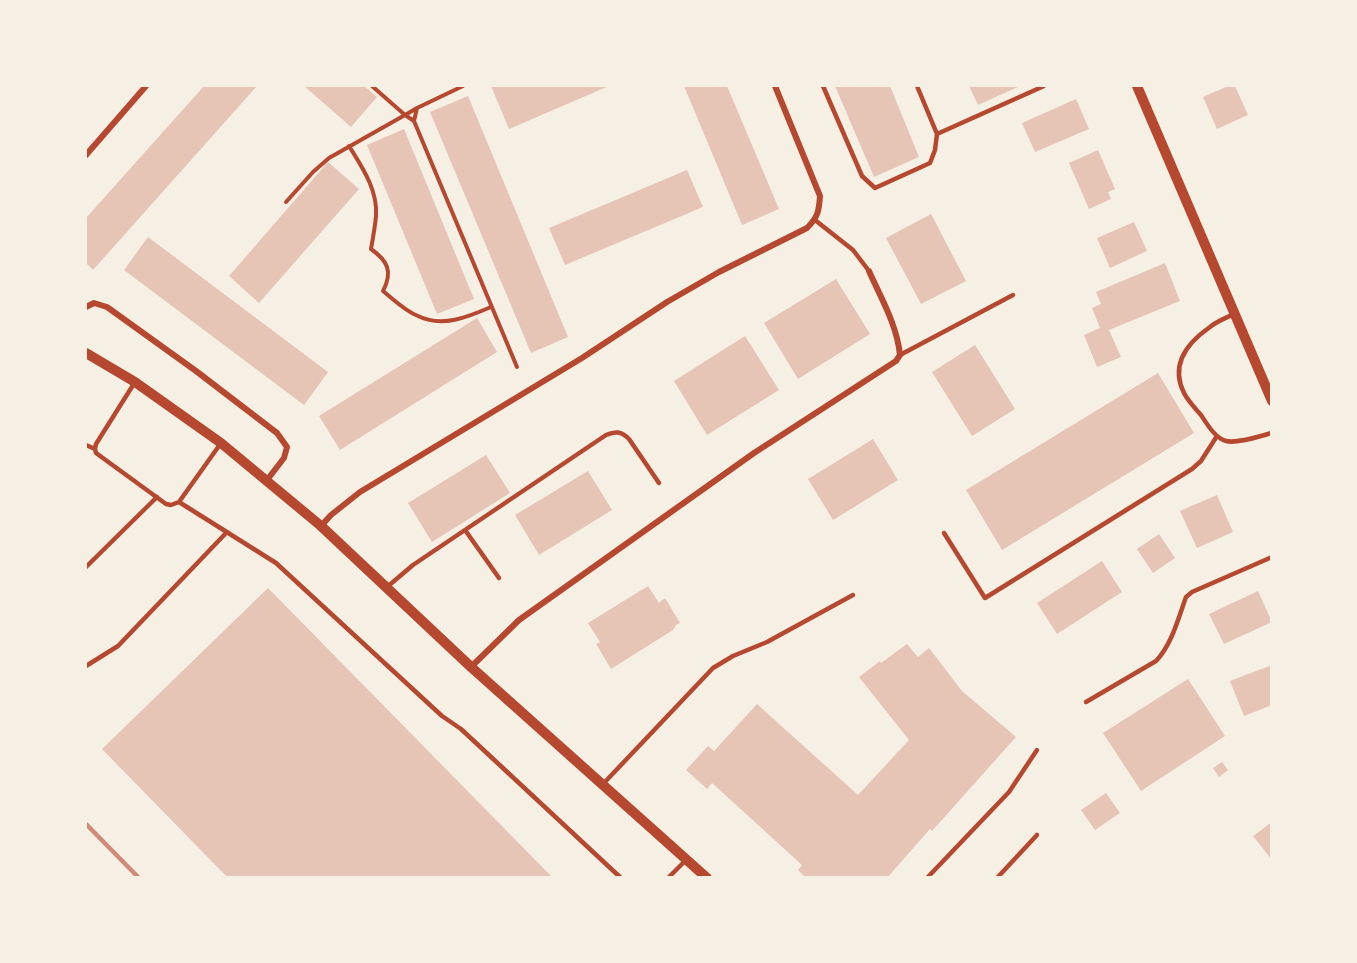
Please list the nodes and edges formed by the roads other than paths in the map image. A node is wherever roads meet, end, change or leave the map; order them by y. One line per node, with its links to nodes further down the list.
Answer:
1 (146, 86): 8 (street)
2 (775, 86): 9 (street)
3 (823, 86): 7 (lane)
4 (917, 86): 7 (lane)
5 (1044, 86): 7 (lane)
6 (1137, 86): 13 (street)
7 (937, 134)
8 (86, 154)
9 (815, 220): 10 (lane); 27 (street)
10 (870, 271): 15 (street)
11 (1013, 295): 15 (lane)
12 (86, 307): 23 (street)
13 (1234, 314): 17 (street); 19 (lane)
14 (86, 353): 16 (street)
15 (900, 355): 37 (street)
16 (135, 382): 20 (street); 22 (lane)
17 (1272, 401)
18 (1272, 433): 19 (lane)
19 (1217, 436): 30 (lane)
20 (221, 443): 23 (street); 26 (lane)
21 (86, 446): 22 (lane)
22 (95, 449): 25 (lane)
23 (267, 480): 27 (street)
24 (659, 483): 28 (lane)
25 (157, 497): 26 (lane); 32 (lane)
26 (180, 502): 29 (lane)
27 (321, 526): 34 (street)
28 (465, 530): 33 (lane); 34 (lane)
29 (227, 532): 36 (lane); 43 (lane)
30 (944, 533)
31 (1272, 557): 38 (lane)
32 (86, 567)
33 (499, 578)
34 (387, 587): 37 (street)
35 (853, 596): 40 (lane)
36 (86, 666)
37 (471, 667): 40 (street)
38 (1086, 702)
39 (1037, 750): 46 (lane)
40 (603, 784): 42 (street)
41 (1037, 835): 47 (lane)
42 (687, 859): 44 (lane); 45 (street)
43 (621, 878)
44 (668, 878)
45 (707, 878)
46 (927, 878)
47 (997, 878)

